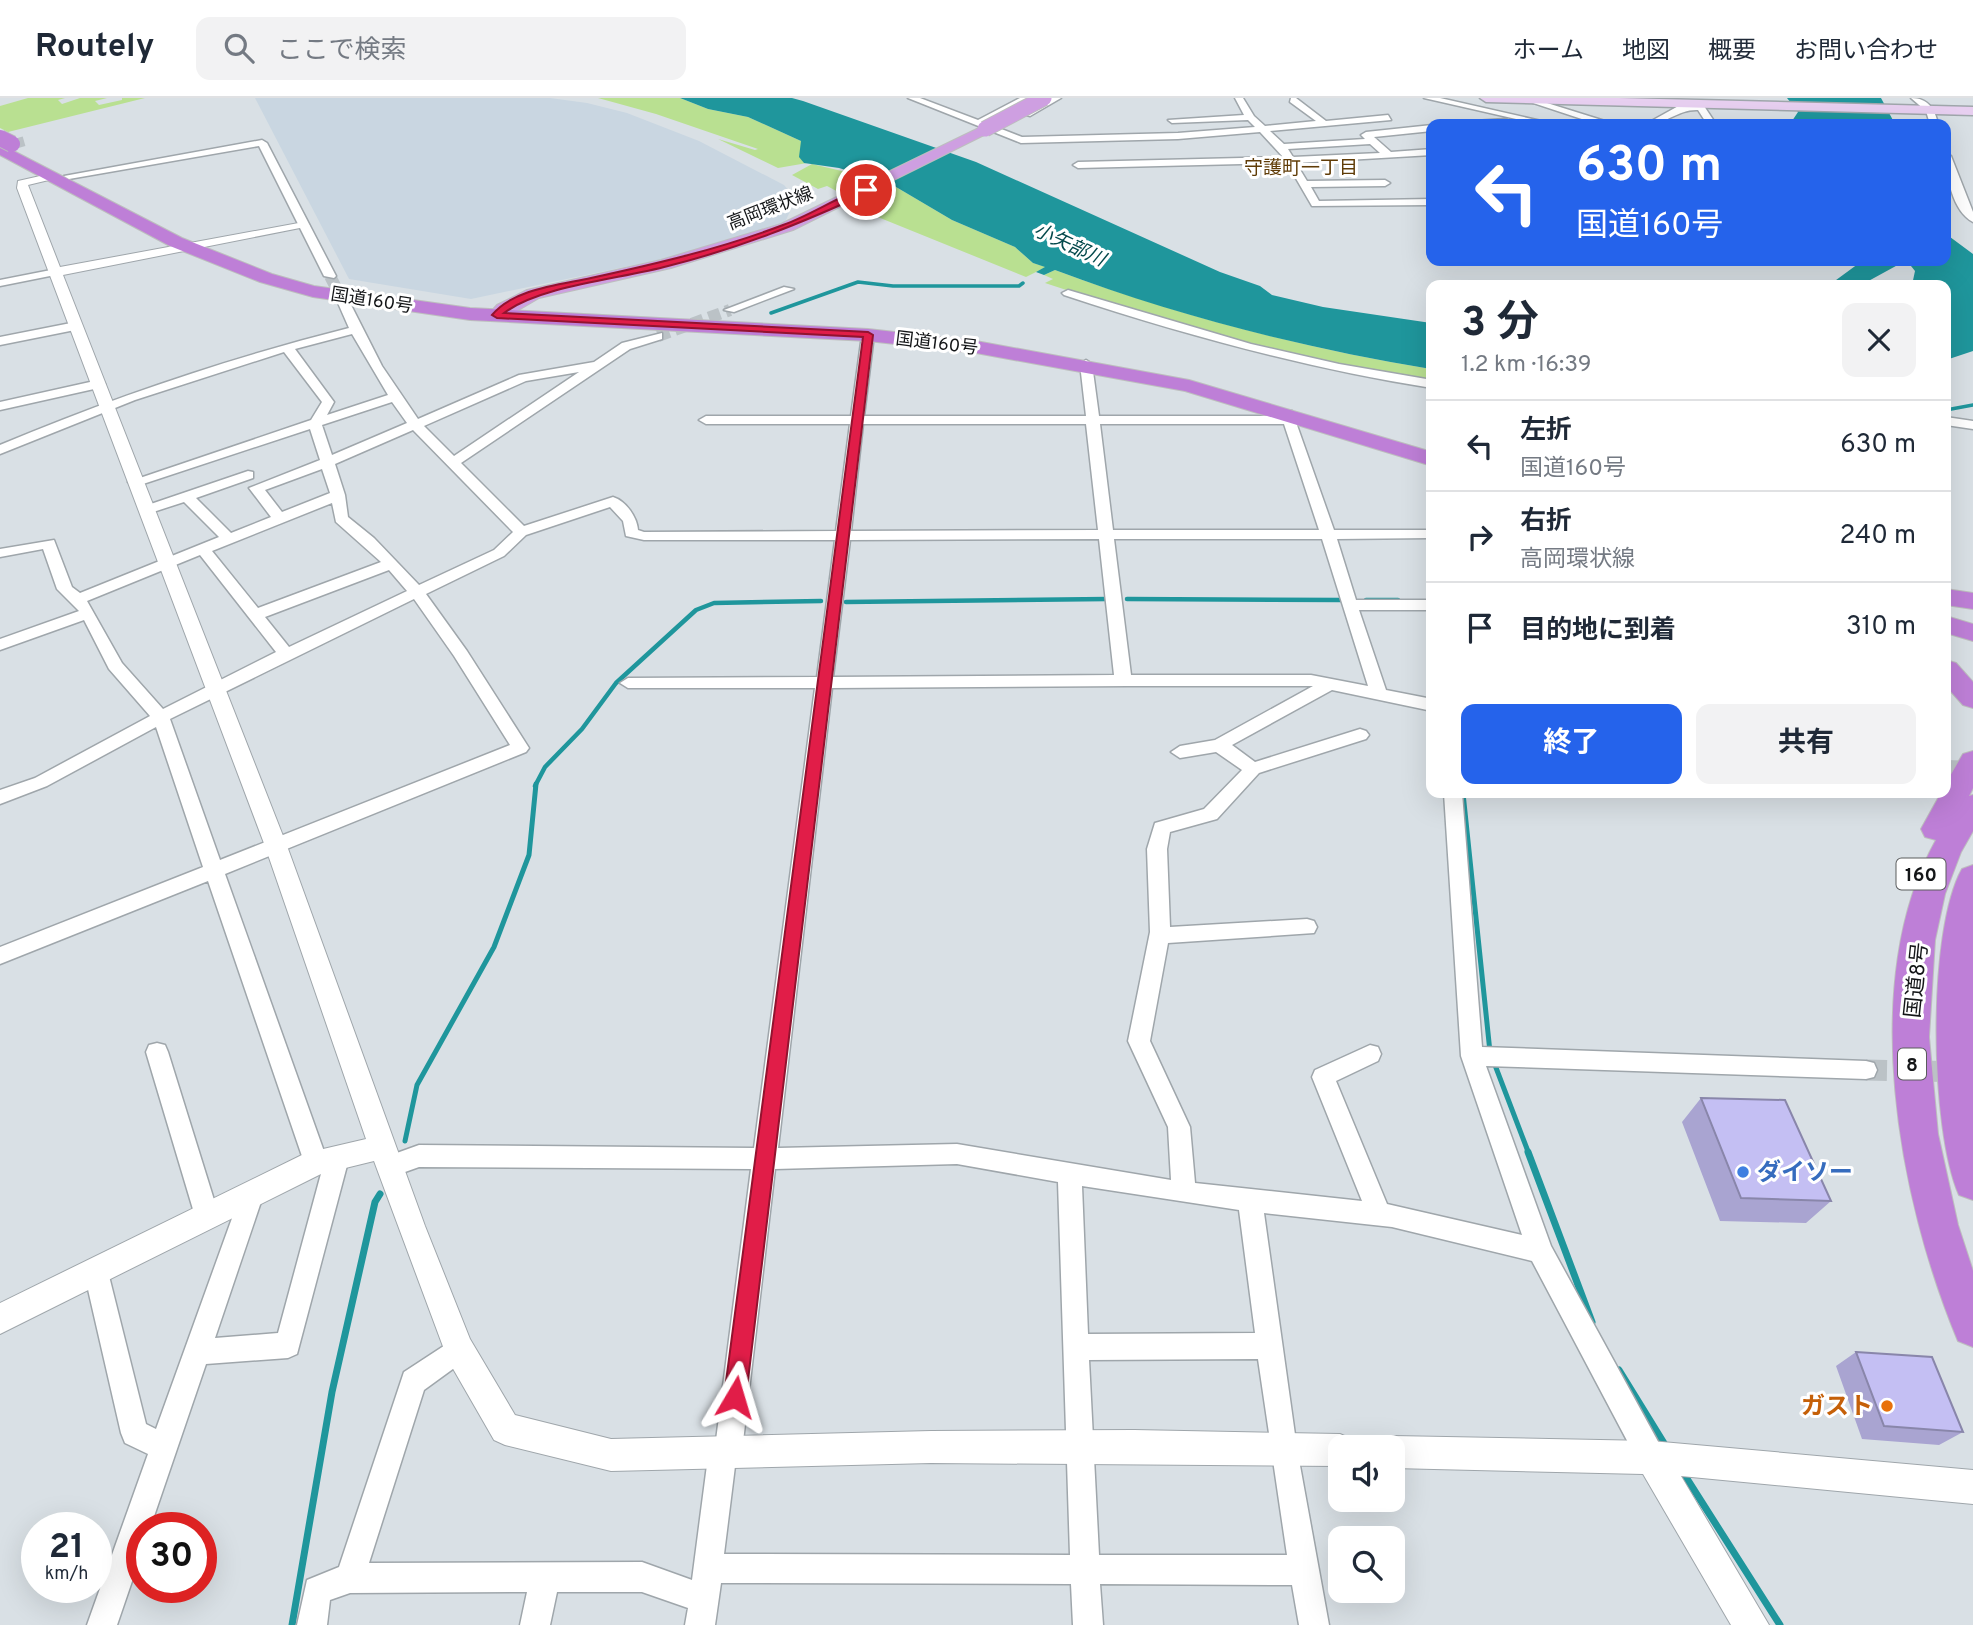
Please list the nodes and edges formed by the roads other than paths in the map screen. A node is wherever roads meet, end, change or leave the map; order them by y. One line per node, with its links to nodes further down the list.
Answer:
1 (912, 98): 27 (street)
2 (1027, 98): 27 (street)
3 (1044, 98): 27 (main road, 高岡環状線, bridge)
4 (1058, 98): 27 (street)
5 (1239, 98): 15 (street)
6 (1428, 98): 14 (street)
7 (1486, 98): 9 (main road)
8 (1915, 98): 12 (street)
9 (1526, 99): 11 (main road); 14 (street); 19 (street)
10 (1293, 100): 25 (street)
11 (1713, 105): 12 (main road)
12 (1926, 110): 13 (main road); 22 (street)
13 (1973, 111)
14 (1511, 115): 17 (street); 18 (street)
15 (1250, 117): 23 (street); 28 (street)
16 (1388, 118): 24 (street)
17 (1508, 119)
18 (1528, 119)
19 (1589, 119)
20 (1660, 119): 21 (street)
21 (1708, 119)
22 (1931, 119)
23 (1172, 120)
24 (1351, 122): 25 (street); 29 (street)
25 (1324, 123): 28 (street)
26 (1426, 129): 29 (street)
27 (983, 130): 28 (street); 52 (main road, 高岡環状線)
28 (1267, 130): 31 (street)
29 (1371, 137): 31 (street); 34 (street)
30 (4, 144): 38 (highway, 国道160号)
31 (1279, 144): 33 (street); 35 (street)
32 (1426, 152): 34 (street)
33 (1209, 153): 35 (street); 36 (street)
34 (1387, 154): 35 (street)
35 (1291, 160): 40 (street)
36 (1078, 165)
37 (1951, 171): 42 (street)
38 (59, 177): 43 (street); 44 (highway, 国道160号); 45 (street)
39 (1385, 183): 40 (street)
40 (1305, 184): 41 (street)
41 (1426, 202)
42 (1973, 219)
43 (304, 226): 44 (street); 46 (street)
44 (198, 245): 45 (street); 52 (highway, 国道160号)
45 (56, 272): 47 (street); 53 (street)
46 (330, 276)
47 (0, 283)
48 (788, 289): 51 (street)
49 (1068, 293): 61 (street)
50 (344, 303): 54 (street)
51 (730, 310)
52 (500, 312): 55 (highway, 国道160号); 73 (highway, 国道160号)
53 (76, 326): 57 (street); 62 (street)
54 (355, 330): 58 (street); 63 (street)
55 (868, 335): 59 (highway, 国道160号); 66 (street)
56 (659, 336): 60 (street)
57 (0, 341)
58 (286, 346): 62 (street); 71 (street)
59 (1086, 364): 65 (highway, 国道160号); 68 (street)
60 (597, 365): 70 (street); 77 (street)
61 (1426, 383)
62 (102, 395): 64 (street); 74 (street); 80 (street)
63 (398, 396): 70 (street); 71 (street)
64 (0, 406)
65 (1288, 417): 68 (street); 76 (highway, 国道160号); 88 (street)
66 (859, 419): 67 (street); 68 (street); 90 (street)
67 (706, 420)
68 (1093, 420): 87 (street)
69 (1951, 422): 72 (street)
70 (415, 424): 77 (street); 78 (street)
71 (315, 425): 75 (street); 78 (street)
72 (1973, 425)
73 (1426, 448)
74 (0, 450)
75 (233, 451): 79 (street); 80 (street)
76 (1426, 457)
77 (455, 461): 86 (street)
78 (328, 462): 81 (street); 82 (street)
79 (248, 475): 81 (street); 83 (street)
80 (135, 482): 84 (street)
81 (256, 488): 85 (street)
82 (338, 495): 85 (street); 94 (street)
83 (187, 497): 84 (street); 91 (street)
84 (146, 510): 95 (street)
85 (280, 519): 91 (street)
86 (521, 533): 90 (street); 96 (street)
87 (1104, 533): 88 (street); 90 (street); 111 (street)
88 (1329, 534): 89 (street); 99 (street)
89 (1426, 534)
90 (842, 535): 110 (street)
91 (230, 540): 92 (street)
92 (204, 550): 95 (street); 102 (street)
93 (0, 553): 101 (street)
94 (389, 564): 96 (street); 102 (street)
95 (168, 565): 101 (street); 114 (street)
96 (419, 592): 108 (street); 127 (street)
97 (1951, 598): 98 (highway)
98 (1973, 601)
99 (1349, 605): 100 (street); 115 (street)
100 (1426, 605)
101 (83, 606): 107 (street); 118 (street)
102 (255, 615): 108 (street)
103 (1951, 619): 105 (highway)
104 (1951, 626): 106 (highway)
105 (1973, 626)
106 (1973, 633)
107 (0, 645)
108 (286, 654): 114 (street)
109 (1951, 675): 116 (highway)
110 (824, 681): 111 (street); 112 (street); 139 (street)
111 (1123, 682): 113 (street)
112 (628, 683)
113 (1329, 684): 115 (street); 120 (street)
114 (215, 688): 118 (street); 127 (street)
115 (1378, 692): 117 (street)
116 (1973, 699)
117 (1426, 704)
118 (161, 717): 124 (street); 128 (street)
119 (1360, 735): 123 (street)
120 (1219, 746): 121 (street); 123 (street)
121 (1180, 752)
122 (1973, 761): 133 (highway, 160)
123 (1253, 769): 131 (street)
124 (0, 797)
125 (1453, 798): 136 (street)
126 (1973, 806): 133 (highway, 国道8号 / 8)
127 (276, 846): 128 (street); 138 (street)
128 (213, 870): 132 (street); 140 (street)
129 (1973, 877): 142 (highway, 国道8号 / 8)
130 (1307, 927): 131 (street)
131 (1159, 936): 144 (street)
132 (0, 956)
133 (1910, 996): 151 (highway, 国道8号 / 8)
134 (157, 1052): 147 (street)
135 (1370, 1054): 146 (street)
136 (1472, 1056): 137 (street); 148 (street)
137 (1866, 1070)
138 (387, 1157): 139 (street); 140 (street); 154 (street)
139 (765, 1159): 141 (street); 159 (street)
140 (327, 1160): 143 (street); 155 (street)
141 (1070, 1173): 144 (street); 153 (street)
142 (1973, 1182)
143 (252, 1193): 147 (street); 155 (street)
144 (1184, 1193): 145 (street)
145 (1250, 1199): 146 (street); 152 (street)
146 (1379, 1214): 148 (street)
147 (207, 1216): 149 (street)
148 (1540, 1251): 162 (street)
149 (96, 1272): 150 (street); 157 (street)
150 (0, 1319)
151 (1973, 1326)
152 (1270, 1346): 153 (street); 158 (street)
153 (1075, 1347): 156 (street)
154 (459, 1349): 159 (street); 168 (street)
155 (197, 1352): 157 (street)
156 (1078, 1446): 158 (street); 159 (street); 166 (street)
157 (164, 1447): 171 (street)
158 (1283, 1449): 160 (street); 167 (street)
159 (728, 1450): 165 (street)
160 (1328, 1450)
161 (1405, 1452): 162 (street)
162 (1654, 1457): 163 (street); 176 (street)
163 (1693, 1461): 164 (street)
164 (1973, 1487)
165 (708, 1568): 166 (street); 170 (street)
166 (1086, 1569): 167 (street); 174 (street)
167 (1305, 1570): 175 (street)
168 (350, 1578): 169 (street); 172 (street)
169 (545, 1578): 170 (street); 173 (street)
170 (702, 1612)
171 (102, 1625)
172 (312, 1625)
173 (535, 1625)
174 (1088, 1625)
175 (1314, 1625)
176 (1751, 1625)

